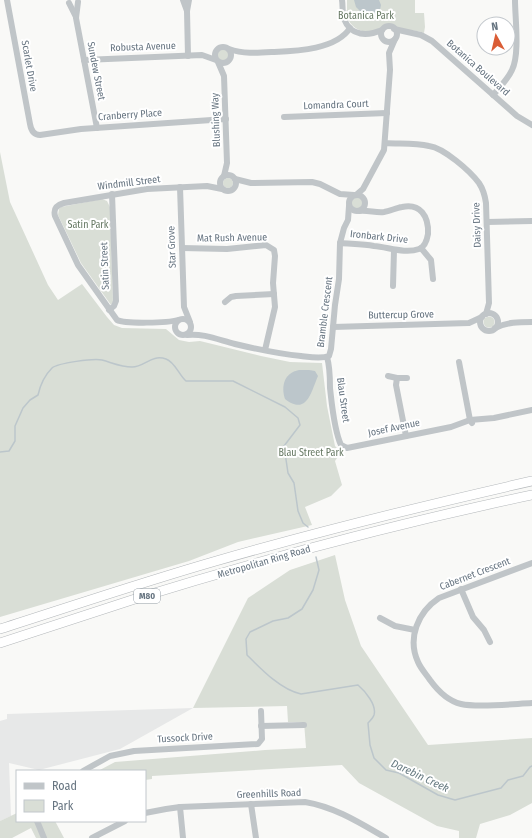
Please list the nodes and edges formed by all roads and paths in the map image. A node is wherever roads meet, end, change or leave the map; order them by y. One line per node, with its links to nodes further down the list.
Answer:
1 (7, 0): 33 (street, Scarlet Drive)
2 (183, 0): 8 (street)
3 (189, 0): 8 (street)
4 (342, 0): 10 (street)
5 (515, 0): 27 (street)
6 (66, 1): 7 (street); 9 (street, Sundew Street)
7 (79, 1): 9 (street, Sundew Street)
8 (187, 11): 22 (street)
9 (76, 18): 24 (street, Sundew Street)
10 (350, 28): 14 (street); 19 (street)
11 (394, 29): 12 (street); 13 (street, Botanica Boulevard); 15 (street)
12 (382, 30): 14 (street); 16 (street)
13 (407, 33): 15 (street); 27 (street, Botanica Boulevard)
14 (371, 34): 16 (street)
15 (395, 38): 16 (street); 20 (street)
16 (382, 39): 20 (street)
17 (229, 49): 18 (street); 19 (street); 23 (street)
18 (216, 50): 21 (street, Robusta Avenue); 25 (street)
19 (245, 53): 23 (street)
20 (389, 53): 28 (street)
21 (202, 55): 22 (street, Robusta Avenue); 25 (street, Robusta Avenue)
22 (188, 56): 24 (street, Robusta Avenue)
23 (230, 59): 25 (street); 26 (street, Blushing Way)
24 (84, 60): 32 (street, Sundew Street)
25 (217, 61): 26 (street, Blushing Way)
26 (224, 76): 30 (street, Blushing Way)
27 (493, 95): 31 (street, Botanica Boulevard)
28 (388, 113): 29 (street, Lomandra Court); 34 (street)
29 (284, 117)
30 (226, 119): 32 (street, Cranberry Place); 35 (street, Blushing Way)
31 (532, 124)
32 (97, 128): 33 (street, Cranberry Place)
33 (35, 134)
34 (385, 143): 43 (street); 53 (street, Daisy Drive)
35 (227, 163): 36 (street, Blushing Way); 37 (street, Blushing Way)
36 (223, 177): 37 (street); 39 (street, Windmill Street); 42 (street)
37 (235, 178): 38 (street); 41 (street)
38 (251, 183): 41 (street); 45 (street)
39 (206, 186): 40 (street, Windmill Street); 42 (street, Windmill Street)
40 (180, 187): 44 (street, Windmill Street); 55 (street, Star Grove)
41 (236, 188): 42 (street)
42 (222, 189)
43 (364, 189): 46 (street); 47 (street)
44 (112, 194): 64 (street, Satin Street); 64 (street, Windmill Street)
45 (340, 194): 46 (street); 48 (street)
46 (355, 195): 47 (street); 48 (street)
47 (365, 201): 49 (street); 50 (street)
48 (349, 205): 49 (street); 51 (street, Bramble Crescent)
49 (358, 211): 50 (street, Ironbark Drive); 51 (street, Bramble Crescent)
50 (374, 211): 56 (street, Ironbark Drive)
51 (348, 220): 54 (street, Bramble Crescent)
52 (532, 221): 53 (street)
53 (487, 222): 62 (street, Daisy Drive)
54 (340, 243): 57 (street, Ironbark Drive); 73 (street, Bramble Crescent)
55 (182, 248): 60 (street, Mat Rush Avenue); 63 (street, Star Grove)
56 (421, 248): 57 (street, Ironbark Drive); 58 (street)
57 (394, 250): 59 (street)
58 (432, 279)
59 (393, 286)
60 (274, 294): 61 (street); 79 (street, Mat Rush Avenue)
61 (225, 302)
62 (489, 303): 65 (street, Daisy Drive); 66 (street, Daisy Drive)
63 (184, 307): 67 (street, Star Grove); 71 (street, Star Grove)
64 (109, 310): 68 (street)
65 (484, 316): 66 (street); 72 (street, Buttercup Grove); 74 (street)
66 (494, 316): 69 (street); 75 (street)
67 (179, 320): 68 (street); 71 (street); 76 (street)
68 (164, 322): 76 (street)
69 (511, 322): 70 (street); 75 (street)
70 (532, 322)
71 (190, 323): 77 (street); 78 (street, Bramble Crescent)
72 (469, 323): 73 (street, Buttercup Grove); 74 (street, Buttercup Grove)
73 (333, 327): 80 (street, Bramble Crescent)
74 (483, 328): 75 (street)
75 (496, 328)
76 (175, 329): 77 (street)
77 (187, 334): 78 (street, Bramble Crescent)
78 (207, 336): 79 (street, Bramble Crescent)
79 (265, 350): 80 (street, Bramble Crescent)
80 (327, 357): 88 (street, Blau Street)
81 (460, 362): 86 (street)
82 (388, 376): 83 (street)
83 (397, 378): 84 (street); 87 (street)
84 (407, 378)
85 (532, 410): 86 (street, Josef Avenue)
86 (471, 421): 87 (street, Josef Avenue)
87 (406, 436): 88 (street, Josef Avenue)
88 (341, 445)
89 (532, 481): 94 (highway, Metropolitan Ring Road / M80)
90 (532, 495): 97 (highway, Metropolitan Ring Road / M80)
91 (532, 563): 92 (street, Cabernet Crescent)
92 (461, 589): 95 (street, Cabernet Crescent); 96 (street)
93 (380, 618): 95 (street)
94 (0, 629)
95 (415, 630): 98 (street, Cabernet Crescent)
96 (490, 642)
97 (0, 643)
98 (532, 703)
99 (261, 711): 101 (street, Tussock Drive)
100 (304, 725): 101 (street)
101 (261, 726): 102 (street, Tussock Drive)
102 (85, 770)
103 (252, 804): 104 (street, Greenhills Road); 111 (street); 112 (street, Greenhills Road)
104 (180, 807): 105 (street, Greenhills Road); 110 (street)
105 (146, 813)
106 (37, 822): 108 (street)
107 (123, 822): 109 (street)
108 (44, 838)
109 (92, 838)
110 (183, 838)
111 (256, 838)
112 (386, 838)

